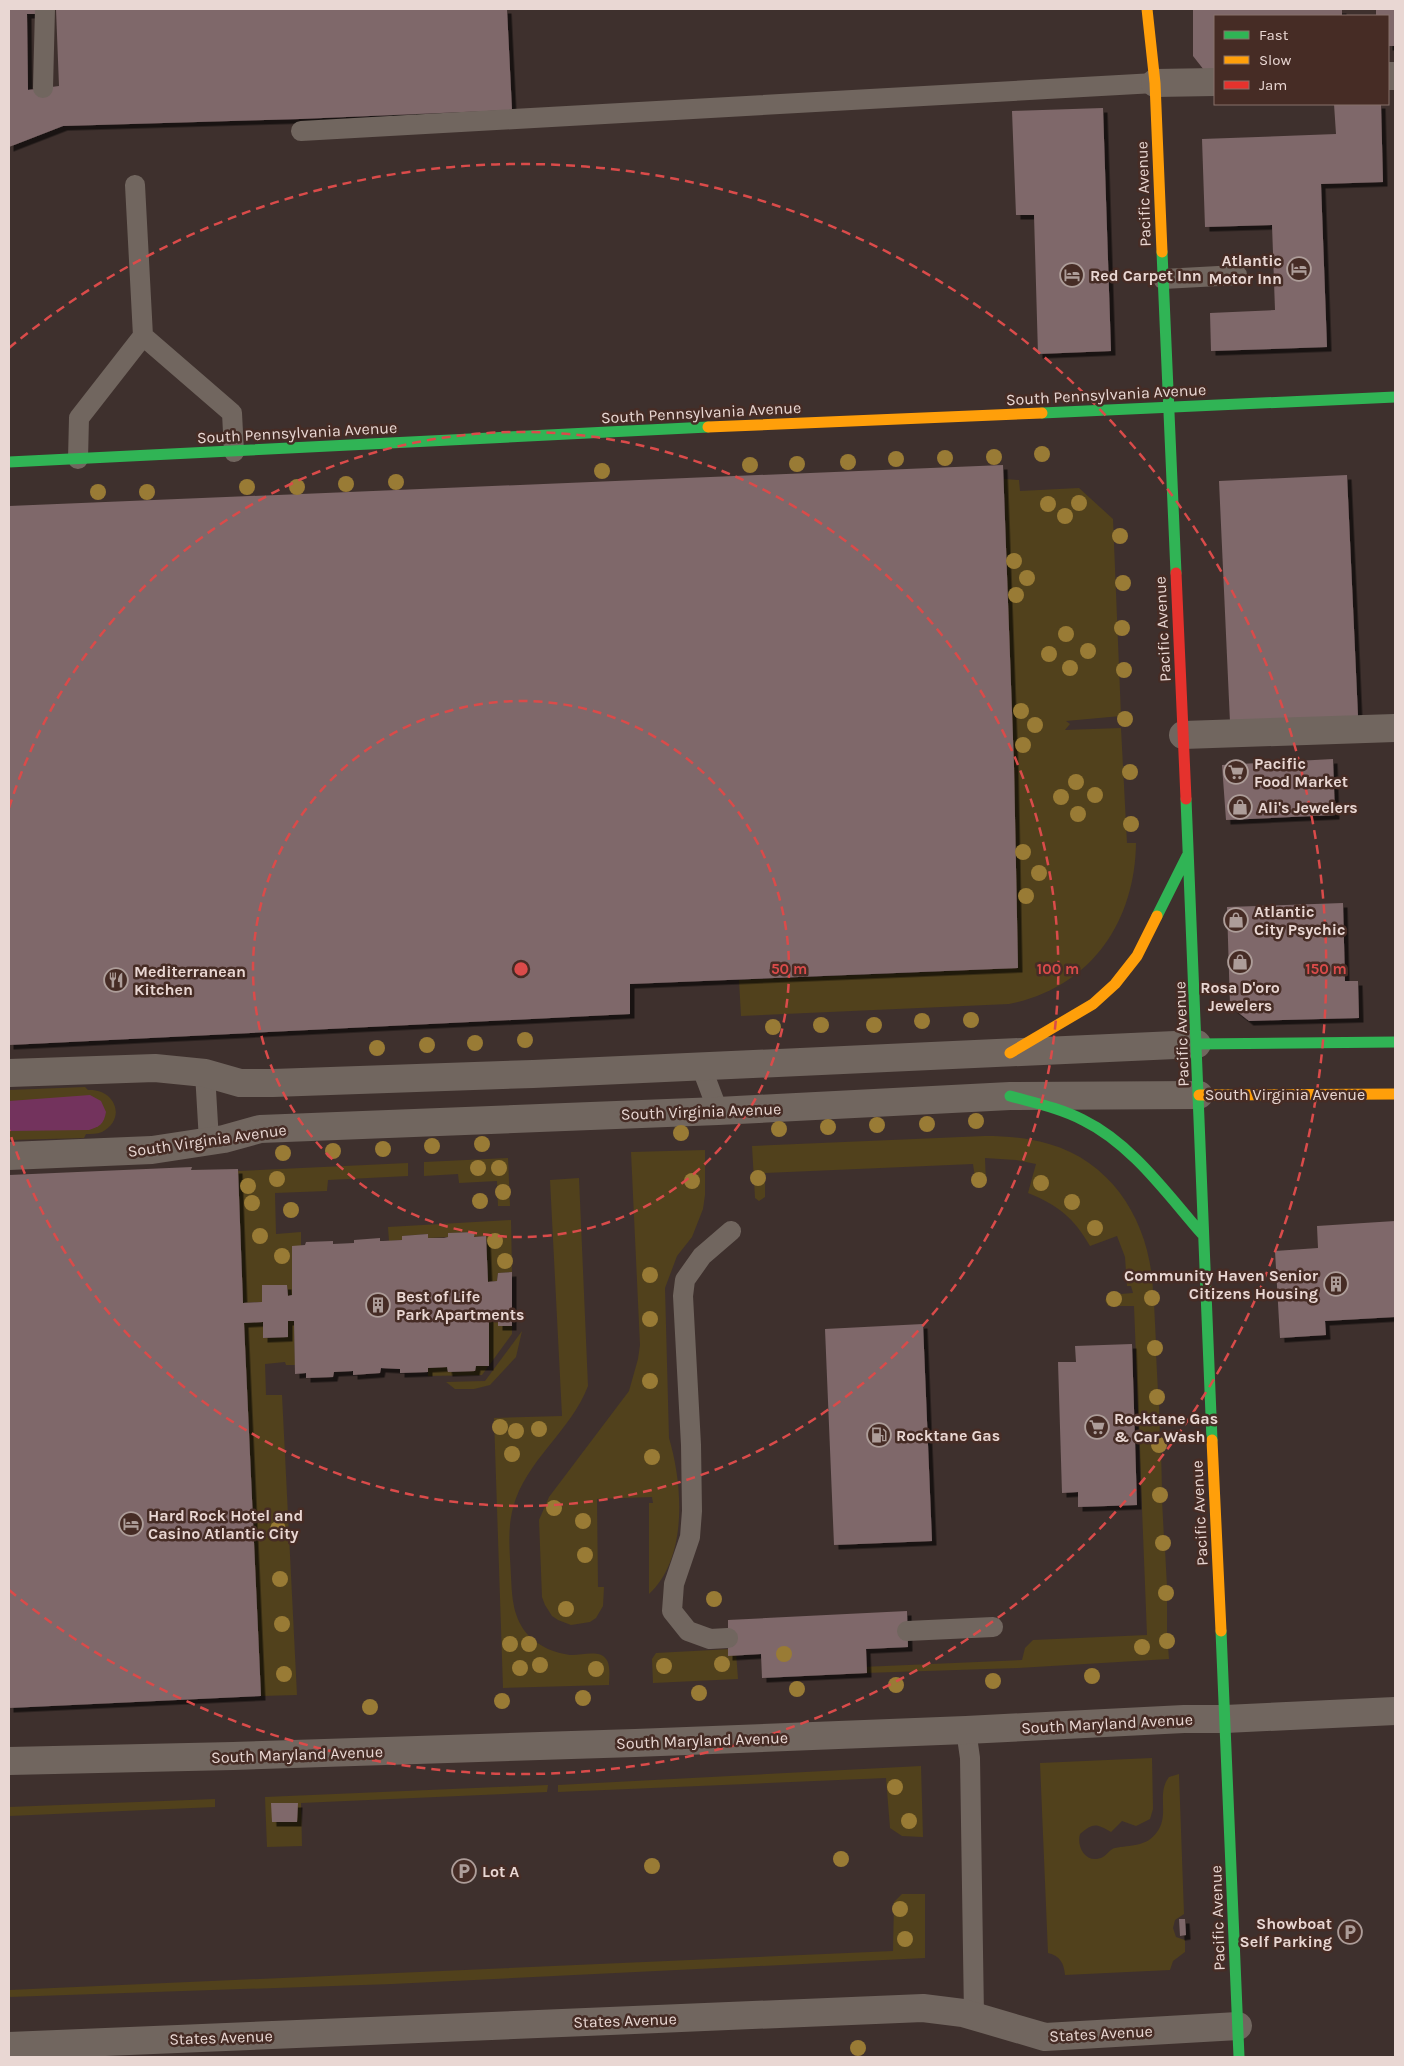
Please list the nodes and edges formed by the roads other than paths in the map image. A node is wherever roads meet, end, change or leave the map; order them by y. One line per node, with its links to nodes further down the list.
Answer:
1 (46, 9): 5 (lane)
2 (1148, 9): 4 (street, Pacific Avenue)
3 (1214, 82): 4 (street)
4 (1155, 83): 6 (lane); 9 (street, Pacific Avenue)
5 (43, 88)
6 (301, 130)
7 (135, 185): 10 (lane)
8 (1236, 275): 9 (lane)
9 (1163, 279): 12 (street, Pacific Avenue)
10 (143, 336): 13 (lane); 14 (lane)
11 (1395, 397): 12 (street, South Pennsylvania Avenue)
12 (1168, 407): 13 (street, South Pennsylvania Avenue); 17 (street, Pacific Avenue)
13 (234, 452): 14 (street, South Pennsylvania Avenue)
14 (78, 459): 15 (street, South Pennsylvania Avenue)
15 (9, 462)
16 (1395, 728): 17 (street)
17 (1183, 735): 18 (street, Pacific Avenue)
18 (1189, 852): 20 (street, Pacific Avenue); 21 (street)
19 (1395, 1042): 20 (street)
20 (1197, 1044): 21 (street); 26 (street, Pacific Avenue)
21 (1010, 1054): 22 (street)
22 (701, 1066): 24 (street); 28 (lane)
23 (9, 1073): 24 (street)
24 (205, 1073): 29 (lane)
25 (1395, 1094): 26 (street, South Virginia Avenue)
26 (1200, 1095): 27 (street, South Virginia Avenue); 32 (street, Pacific Avenue)
27 (1010, 1096): 28 (street, South Virginia Avenue); 32 (street)
28 (718, 1111): 29 (street, South Virginia Avenue)
29 (209, 1141): 30 (street, South Virginia Avenue)
30 (9, 1156)
31 (731, 1231): 35 (lane)
32 (1202, 1234): 37 (street, Pacific Avenue)
33 (993, 1628): 34 (lane)
34 (907, 1631)
35 (728, 1638)
36 (1395, 1712): 37 (street, South Maryland Avenue)
37 (1225, 1719): 38 (street, South Maryland Avenue); 41 (street, Pacific Avenue)
38 (966, 1730): 39 (street, South Maryland Avenue); 40 (lane)
39 (9, 1761)
40 (974, 2016): 41 (street, States Avenue); 42 (street, States Avenue)
41 (1238, 2026): 43 (street, Pacific Avenue)
42 (9, 2046)
43 (1240, 2057)

